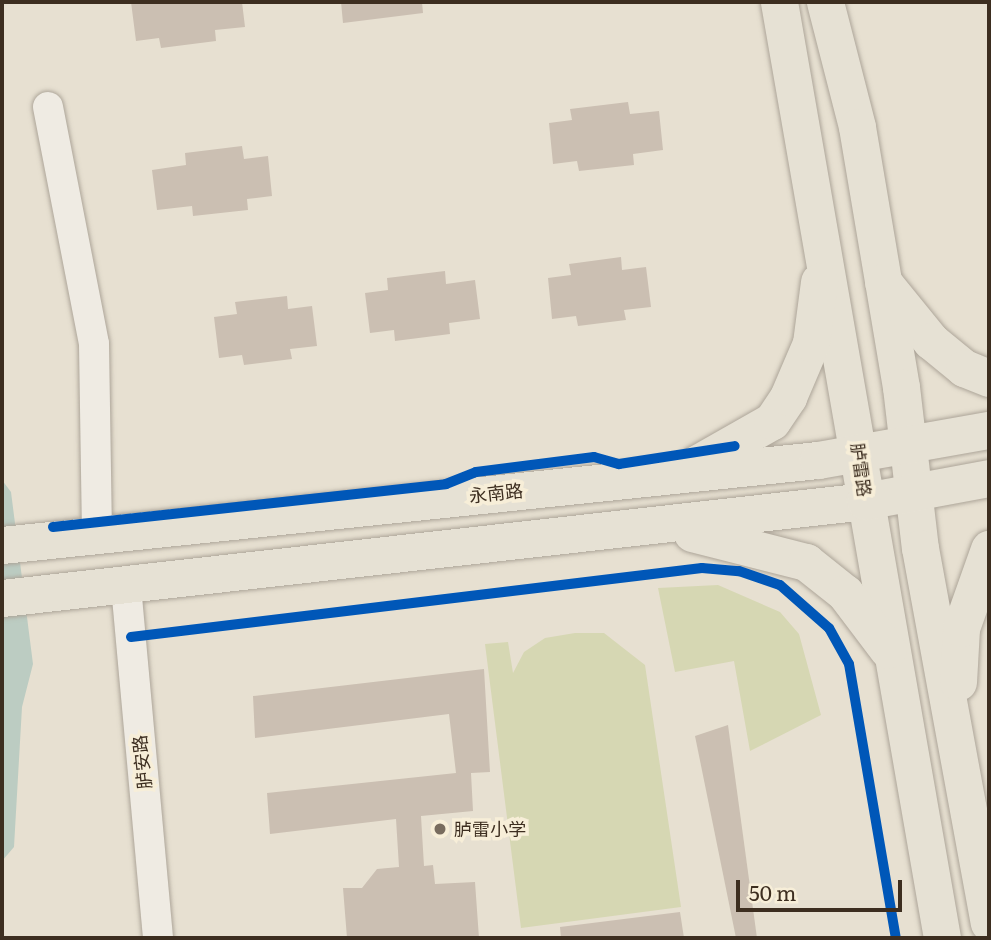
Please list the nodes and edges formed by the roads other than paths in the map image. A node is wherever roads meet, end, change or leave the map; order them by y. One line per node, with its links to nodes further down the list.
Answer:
1 (779, 2): 4 (main road, 胪雷路)
2 (825, 2): 5 (main road)
3 (48, 107): 15 (street)
4 (824, 247): 9 (main road, 胪雷路); 10 (main road)
5 (880, 278): 6 (main road); 8 (main road)
6 (989, 378)
7 (989, 430): 8 (main road, 永南路)
8 (907, 447): 9 (main road, 永南路); 12 (main road)
9 (859, 454): 10 (main road, 永南路); 13 (main road, 胪雷路)
10 (673, 474): 15 (main road, 永南路)
11 (989, 478): 12 (main road)
12 (913, 492): 13 (main road); 21 (main road)
13 (865, 501): 14 (main road); 20 (main road, 胪雷路)
14 (642, 527): 18 (main road); 20 (main road)
15 (97, 535): 16 (main road, 永南路)
16 (2, 545)
17 (989, 549): 21 (main road)
18 (126, 586): 19 (main road); 23 (street, 胪安路)
19 (2, 598)
20 (896, 661): 24 (main road, 胪雷路)
21 (954, 743): 22 (main road)
22 (989, 923)
23 (158, 938)
24 (942, 938)

